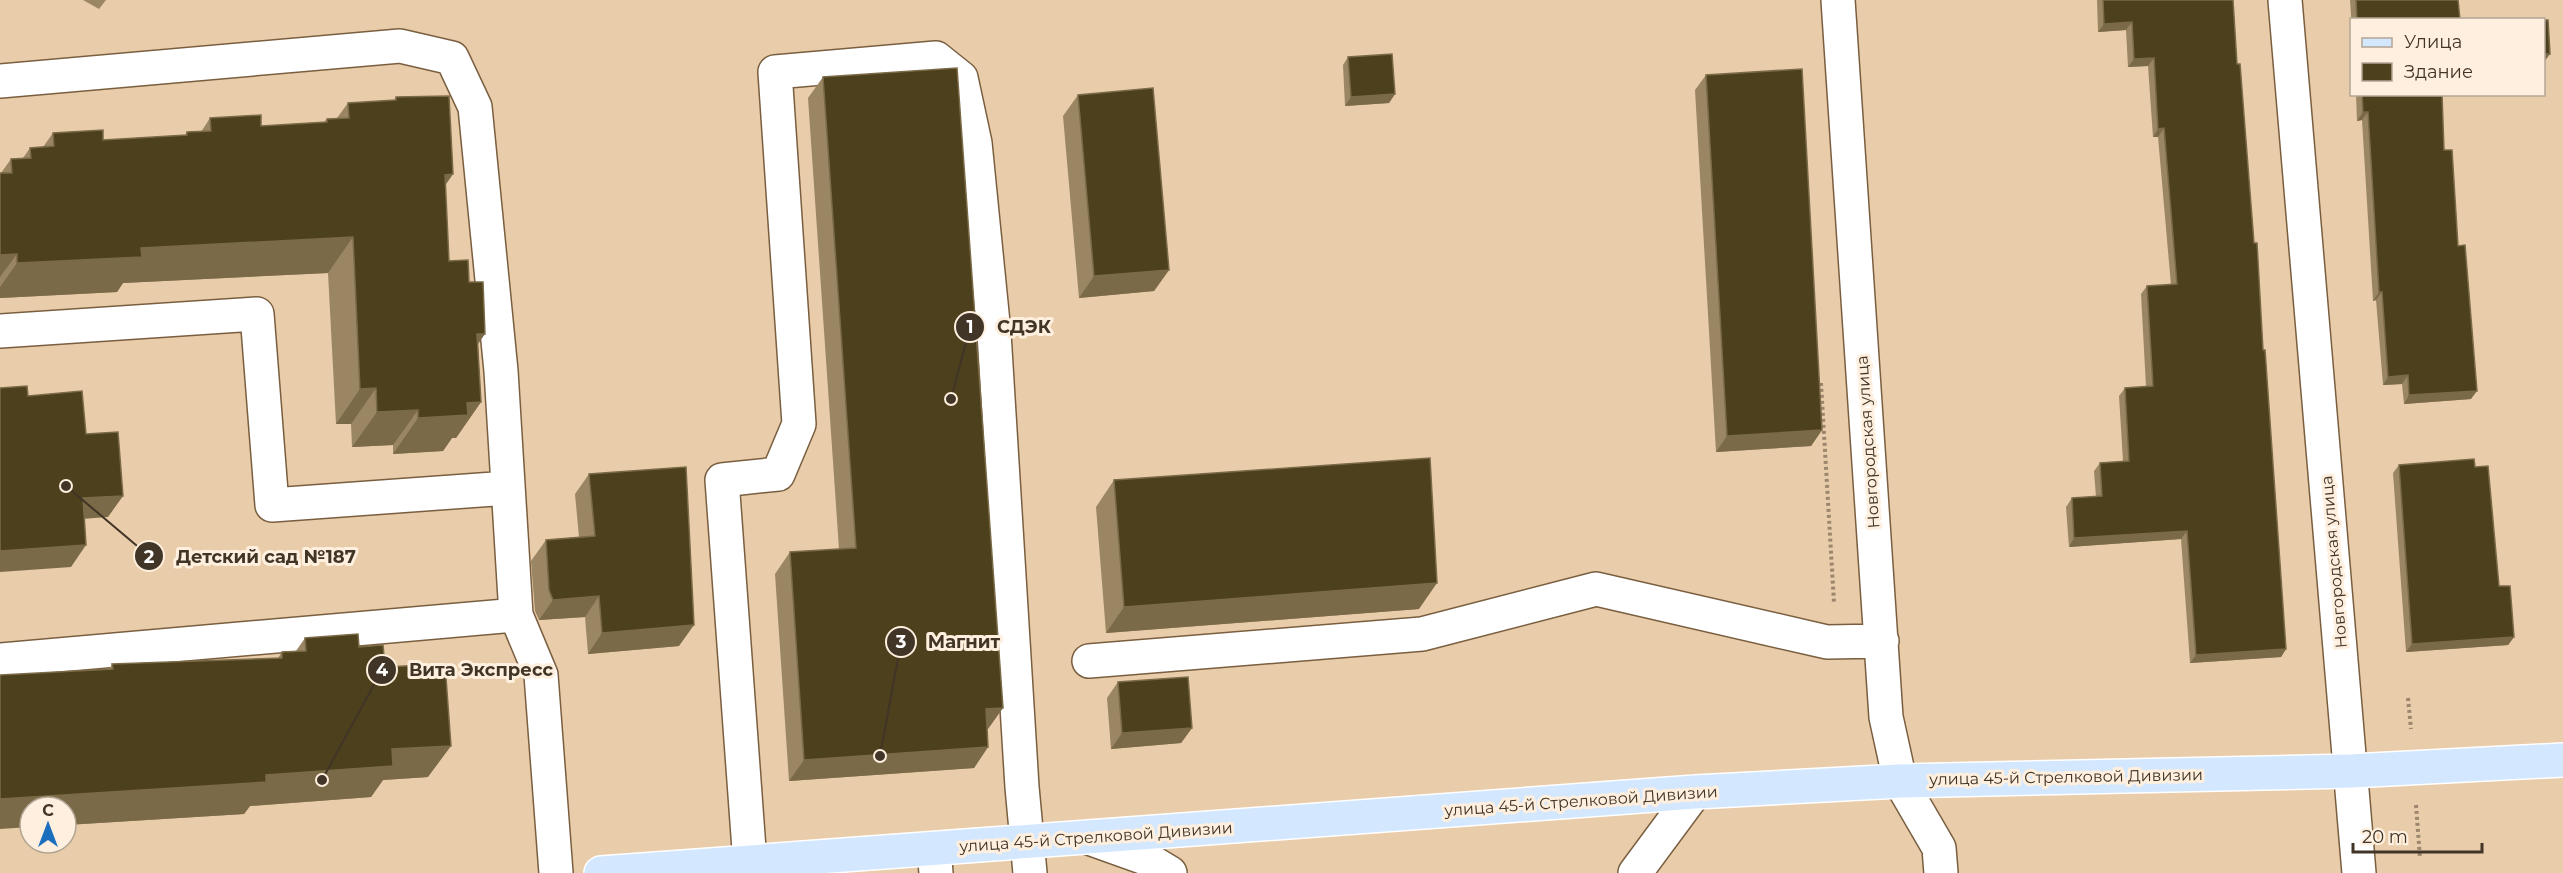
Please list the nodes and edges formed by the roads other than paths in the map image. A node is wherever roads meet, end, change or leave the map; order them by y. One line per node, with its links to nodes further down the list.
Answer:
1 (1838, 0): 7 (street, Новгородская улица)
2 (2285, 0): 11 (street, Новгородская улица)
3 (0, 81): 5 (street)
4 (0, 331): 5 (street)
5 (508, 488): 6 (street)
6 (516, 615): 8 (street); 18 (street)
7 (1882, 641): 9 (street); 12 (street, Новгородская улица)
8 (0, 660)
9 (1089, 661)
10 (2563, 760): 11 (main road, улица 45-й Стрелковой Дивизии)
11 (2351, 771): 12 (main road, улица 45-й Стрелковой Дивизии); 23 (street, Новгородская улица)
12 (1900, 781): 13 (main road, улица 45-й Стрелковой Дивизии); 22 (street, Новгородская улица)
13 (1695, 792): 14 (main road, улица 45-й Стрелковой Дивизии); 21 (street)
14 (1089, 837): 15 (main road, улица 45-й Стрелковой Дивизии); 20 (street)
15 (1028, 857): 16 (main road, улица 45-й Стрелковой Дивизии); 17 (street)
16 (935, 861): 17 (main road, улица 45-й Стрелковой Дивизии)
17 (750, 862): 19 (main road, улица 45-й Стрелковой Дивизии)
18 (556, 873)
19 (601, 873)
20 (1170, 873)
21 (1635, 873)
22 (1941, 873)
23 (2359, 873)

